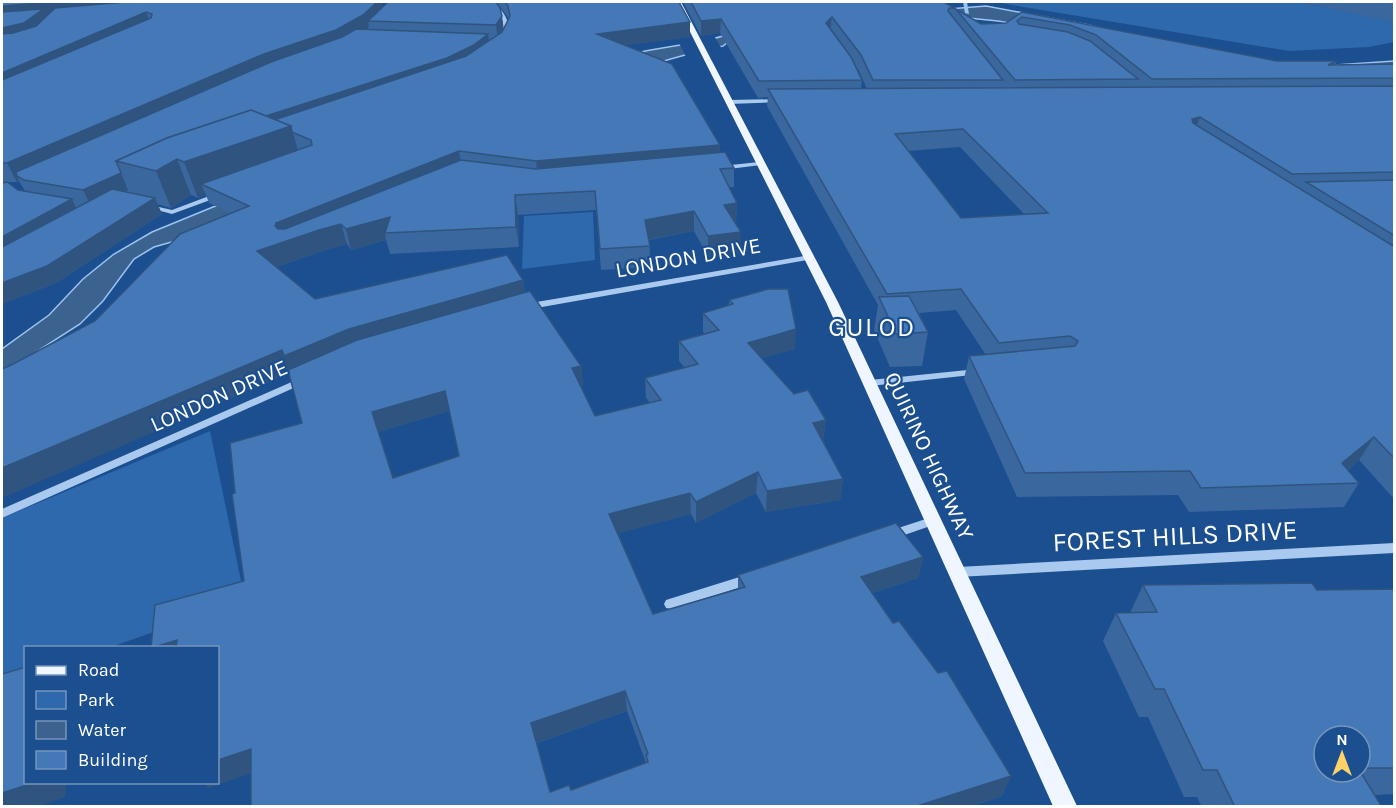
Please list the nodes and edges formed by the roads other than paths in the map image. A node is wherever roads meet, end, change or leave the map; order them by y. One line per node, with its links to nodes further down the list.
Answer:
1 (493, 2): 3 (street)
2 (678, 2): 5 (main road, QUIRINO HIGHWAY)
3 (502, 42)
4 (787, 101): 5 (street)
5 (729, 102): 6 (main road, QUIRINO HIGHWAY)
6 (759, 164): 7 (street); 10 (main road, QUIRINO HIGHWAY)
7 (715, 168)
8 (226, 192): 9 (street)
9 (142, 205)
10 (810, 257): 11 (street, LONDON DRIVE); 14 (main road, QUIRINO HIGHWAY)
11 (519, 309)
12 (984, 372): 14 (street)
13 (316, 374): 15 (street, LONDON DRIVE)
14 (870, 383): 16 (main road, QUIRINO HIGHWAY)
15 (2, 514)
16 (935, 520): 17 (street); 19 (main road, QUIRINO HIGHWAY)
17 (880, 538)
18 (1395, 548): 19 (street, FOREST HILLS DRIVE)
19 (958, 572): 22 (main road, QUIRINO HIGHWAY)
20 (759, 576): 21 (street)
21 (671, 604)
22 (1065, 807)

